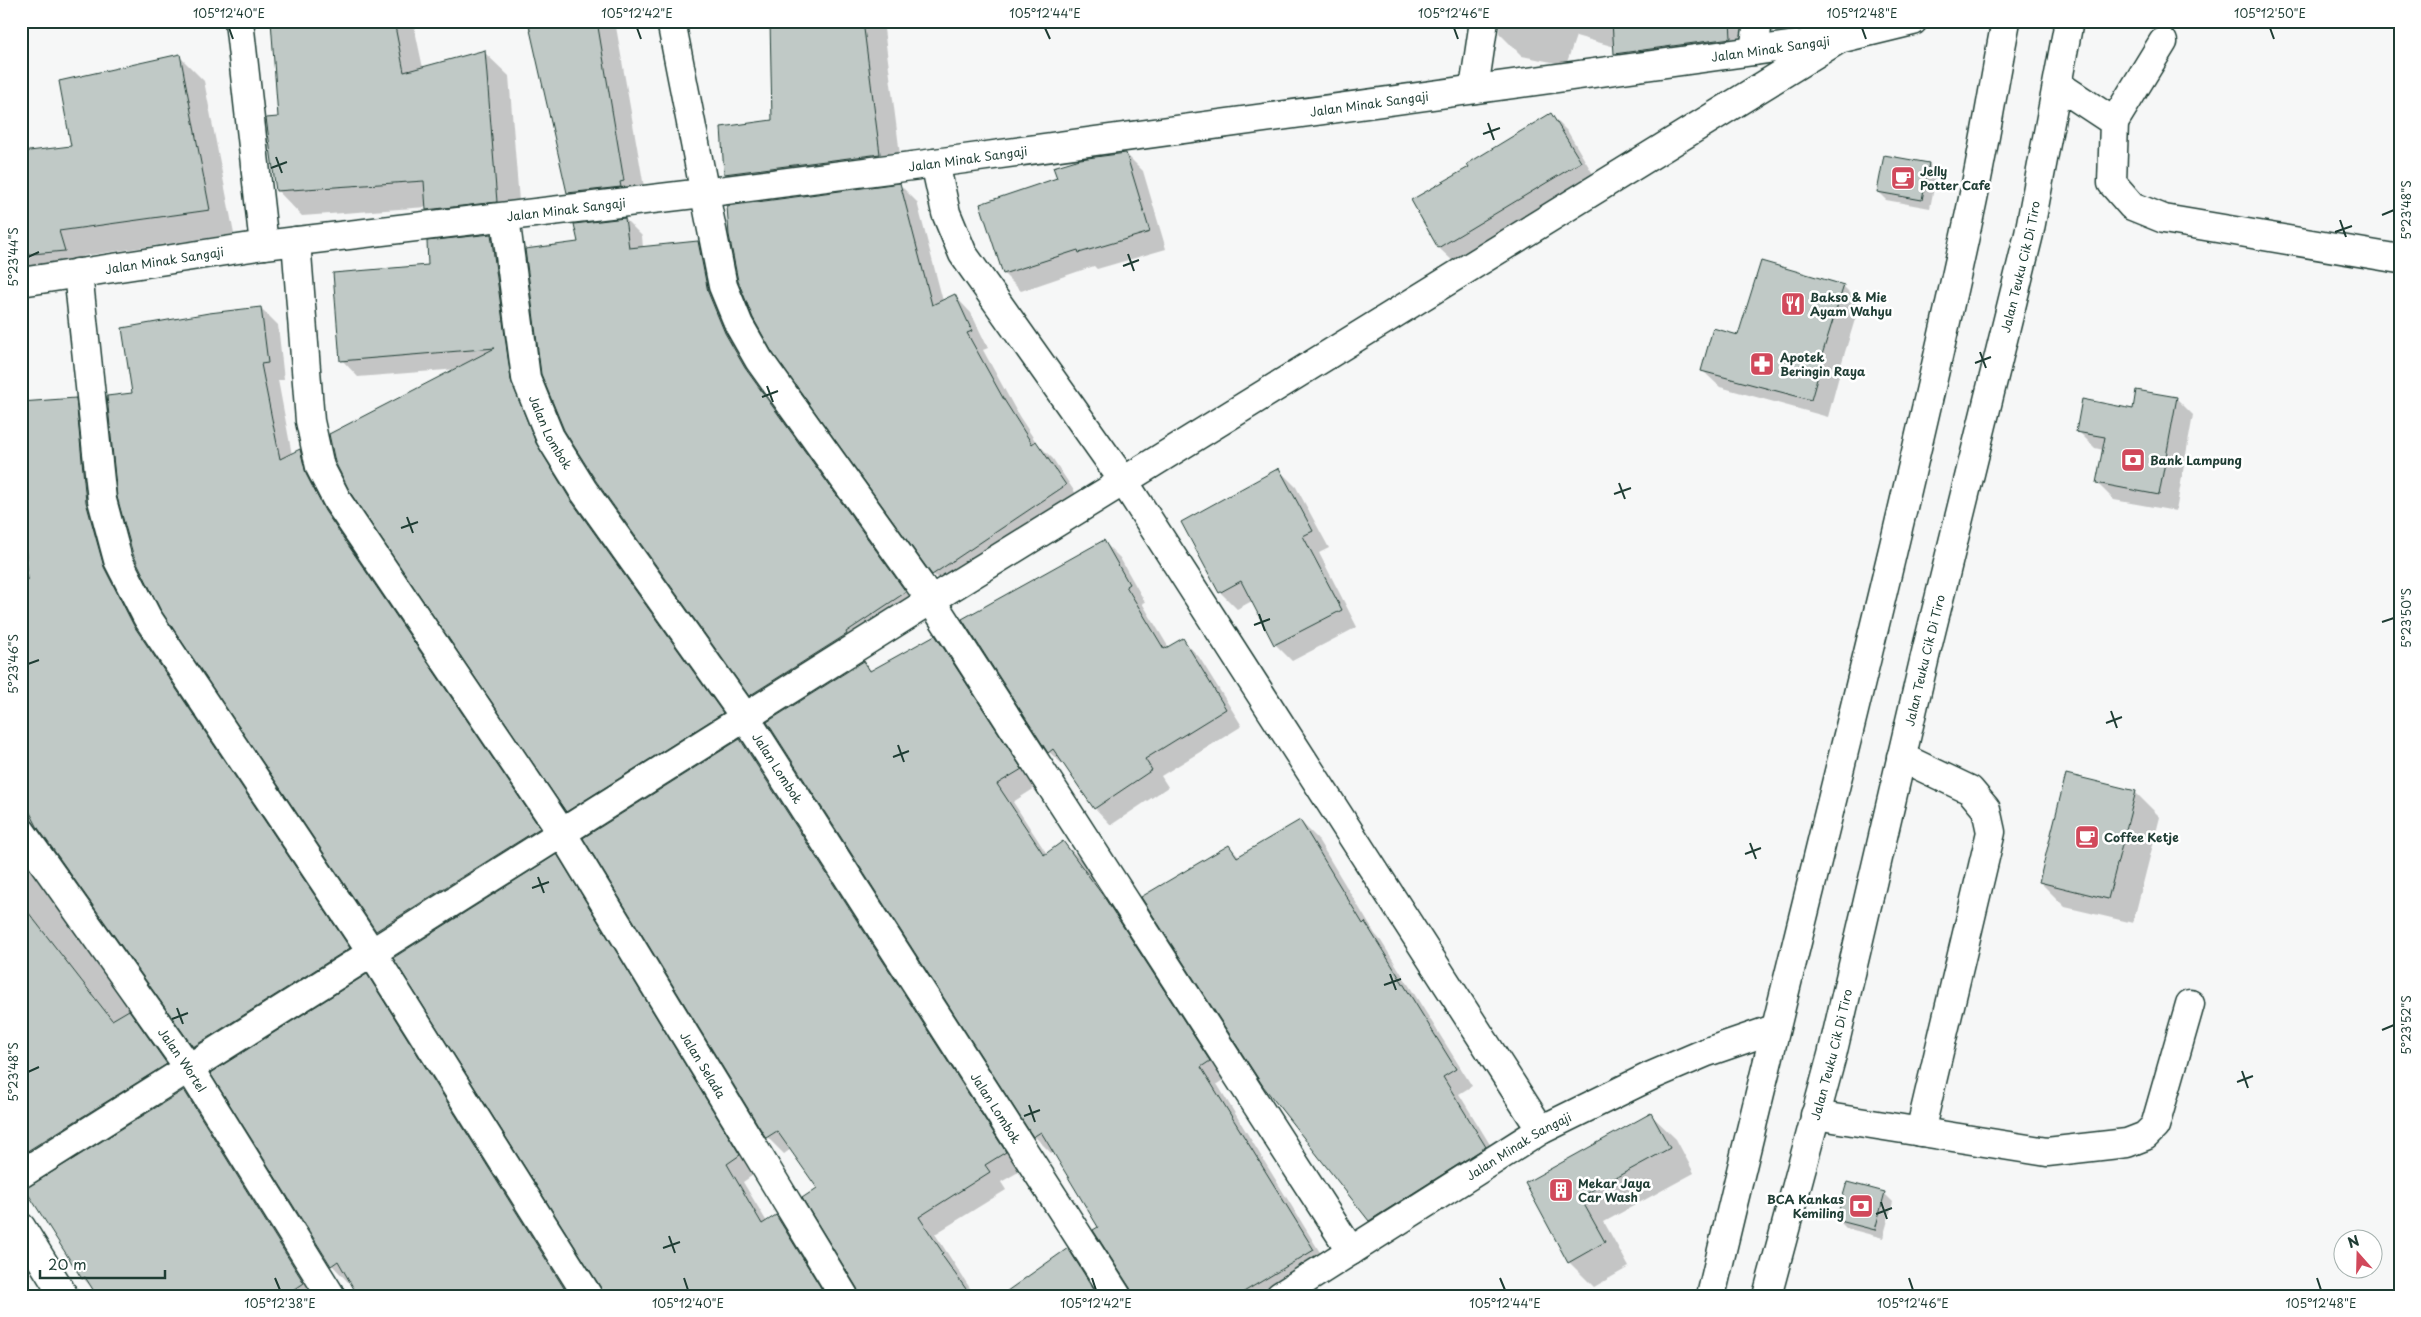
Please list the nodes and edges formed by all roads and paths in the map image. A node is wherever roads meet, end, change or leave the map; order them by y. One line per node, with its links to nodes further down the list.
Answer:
1 (239, 21): 18 (street)
2 (671, 21): 15 (street)
3 (1484, 21): 12 (street)
4 (1758, 21): 10 (street)
5 (1913, 21): 8 (street, Jalan Minak Sangaji)
6 (2006, 21): 30 (street)
7 (2069, 21): 11 (street, Jalan Teuku Cik Di Tiro)
8 (1839, 39): 10 (street, Jalan Minak Sangaji); 22 (street)
9 (2163, 42): 13 (street)
10 (1754, 51): 12 (street, Jalan Minak Sangaji)
11 (2058, 85): 13 (street); 25 (street, Jalan Teuku Cik Di Tiro)
12 (1474, 89): 14 (street, Jalan Minak Sangaji)
13 (2114, 122): 19 (street)
14 (935, 163): 15 (street, Jalan Minak Sangaji); 22 (street)
15 (703, 193): 16 (street, Jalan Minak Sangaji); 23 (street)
16 (505, 217): 17 (street, Jalan Minak Sangaji); 24 (street, Jalan Lombok)
17 (296, 241): 18 (street, Jalan Minak Sangaji); 27 (street, Jalan Selada)
18 (264, 245): 20 (street, Jalan Minak Sangaji)
19 (2400, 259)
20 (78, 273): 21 (street, Jalan Minak Sangaji); 28 (street)
21 (21, 282)
22 (1123, 480): 23 (street); 33 (street)
23 (932, 600): 24 (street); 37 (street)
24 (745, 717): 27 (street); 42 (street, Jalan Lombok)
25 (1901, 757): 32 (street, Jalan Teuku Cik Di Tiro); 34 (street)
26 (21, 831): 31 (street, Jalan Wortel)
27 (562, 833): 28 (street); 41 (street, Jalan Selada)
28 (372, 953): 31 (street); 40 (street)
29 (2190, 1004): 34 (street)
30 (1774, 1029): 33 (street, Jalan Minak Sangaji); 44 (street)
31 (189, 1068): 35 (street); 39 (street, Jalan Wortel)
32 (1815, 1115): 34 (street); 45 (street, Jalan Teuku Cik Di Tiro)
33 (1541, 1130): 37 (street, Jalan Minak Sangaji)
34 (1920, 1132)
35 (21, 1174)
36 (21, 1227): 38 (street)
37 (1351, 1251): 43 (street, Jalan Minak Sangaji)
38 (64, 1296)
39 (331, 1296)
40 (588, 1296)
41 (844, 1296)
42 (1117, 1296)
43 (1280, 1296)
44 (1711, 1296)
45 (1767, 1296)

